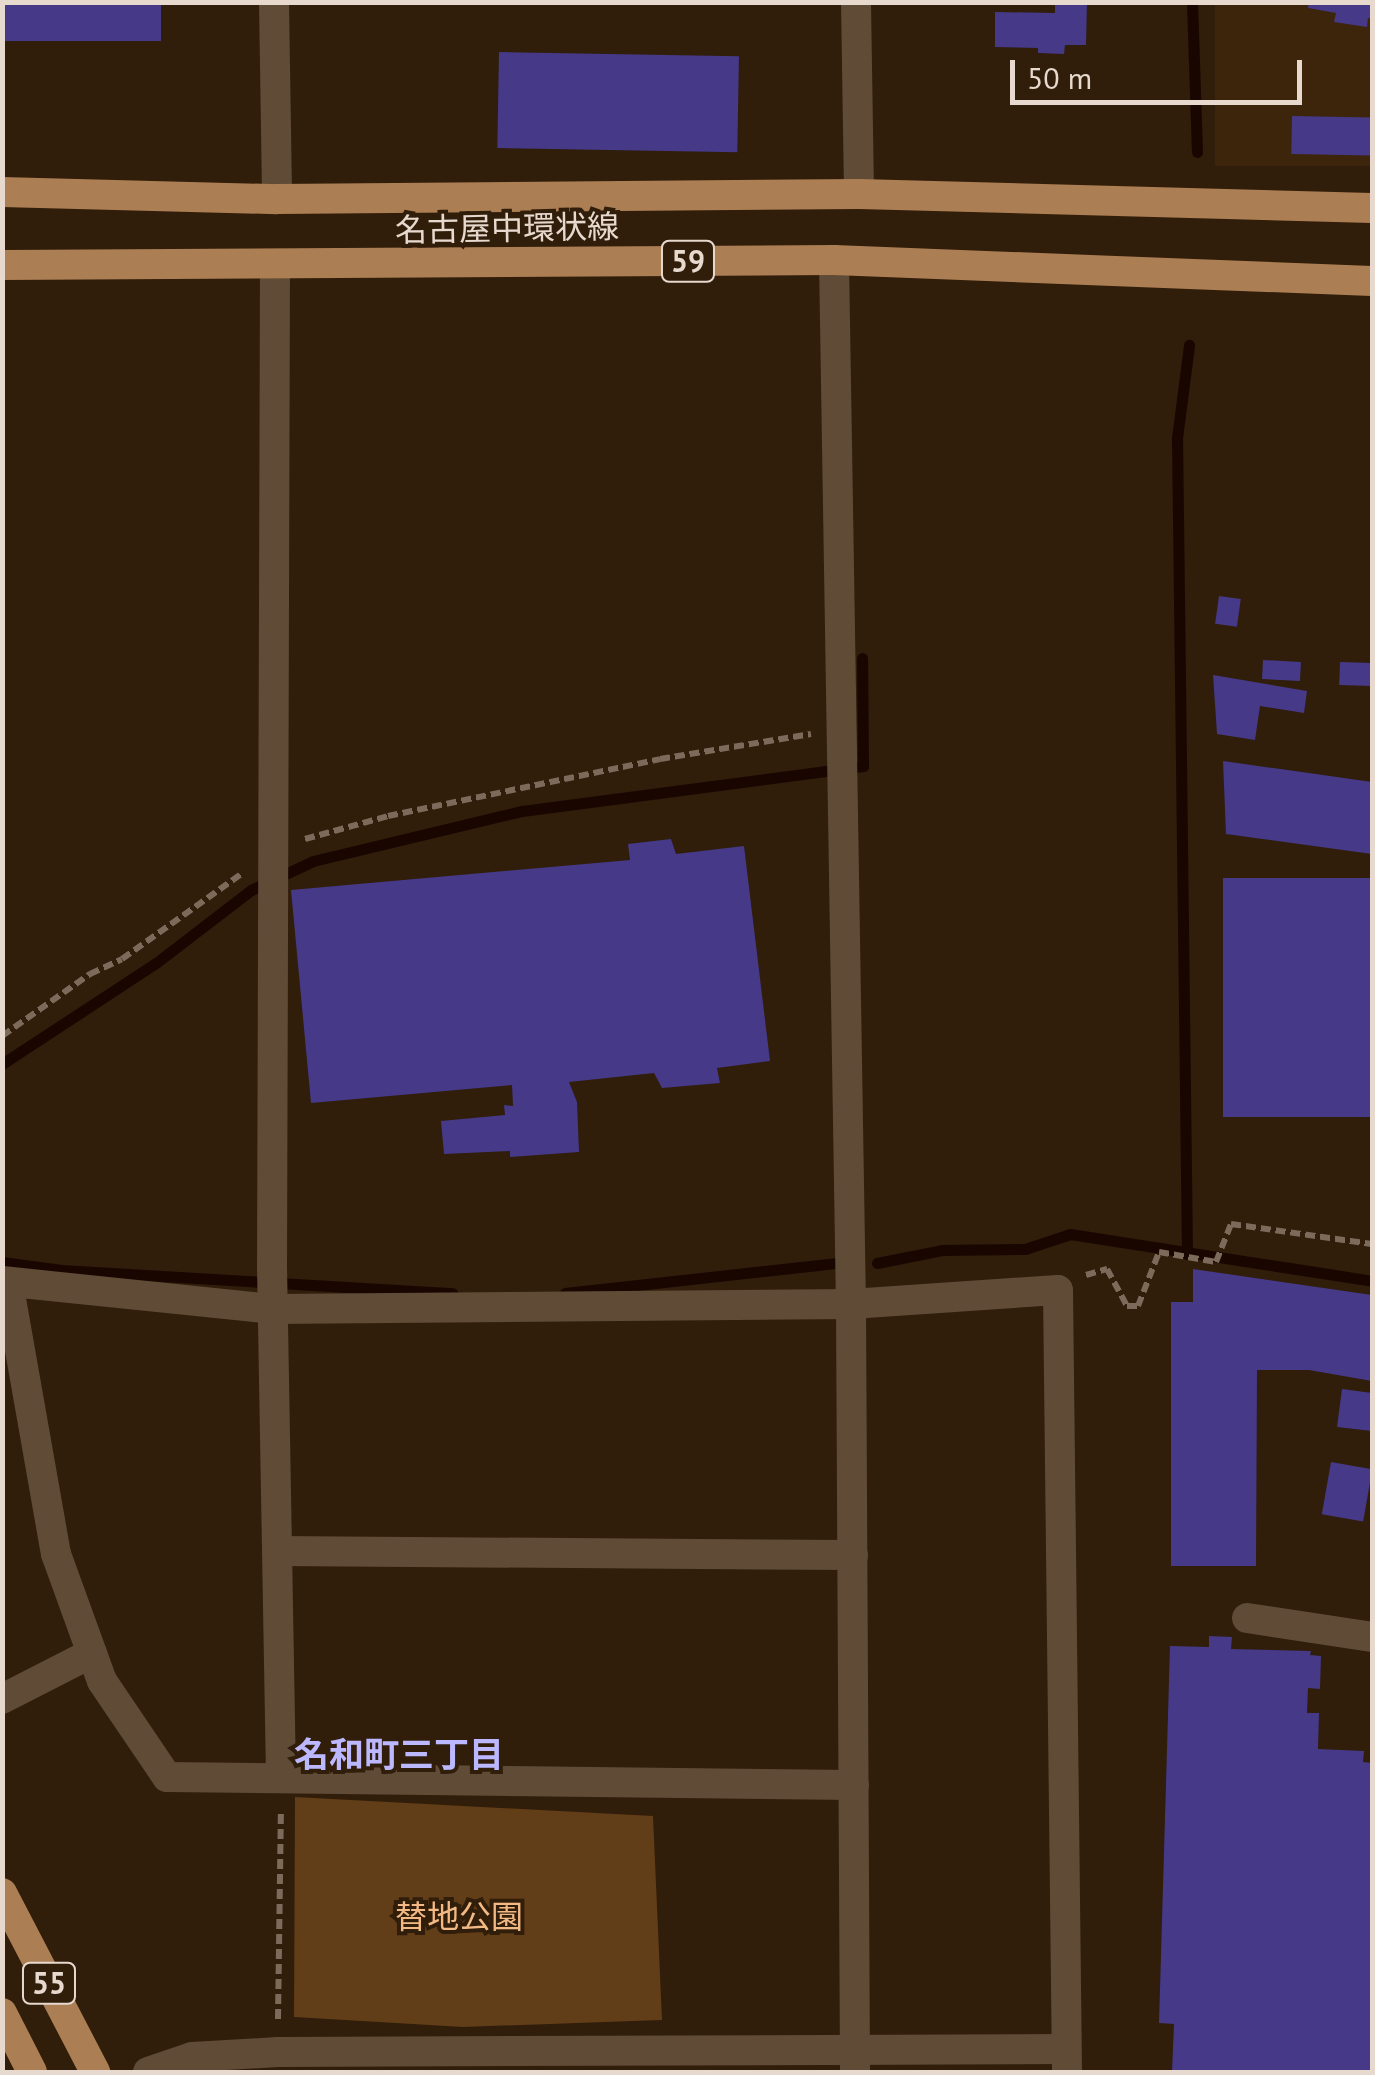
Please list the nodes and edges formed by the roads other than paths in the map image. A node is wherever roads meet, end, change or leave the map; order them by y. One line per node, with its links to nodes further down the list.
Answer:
1 (274, 2): 5 (street)
2 (856, 2): 4 (street)
3 (2, 192): 5 (main road, 名古屋中環状線 / 59)
4 (860, 194): 5 (main road, 名古屋中環状線 / 59); 6 (main road, 名古屋中環状線 / 59)
5 (277, 199)
6 (1372, 208)
7 (834, 260): 9 (main road, 名古屋中環状線 / 59); 10 (main road, 名古屋中環状線 / 59); 12 (street)
8 (2, 265): 9 (main road, 名古屋中環状線 / 59)
9 (275, 265): 13 (street)
10 (1372, 282)
11 (6, 1281): 13 (street); 18 (street)
12 (851, 1304): 13 (street); 15 (street); 25 (street)
13 (272, 1308): 14 (street)
14 (277, 1551): 15 (street); 20 (street)
15 (852, 1555): 21 (street)
16 (1247, 1618): 17 (street)
17 (1372, 1637)
18 (92, 1653): 19 (street); 20 (street)
19 (2, 1699)
20 (281, 1775): 21 (street)
21 (854, 1785): 24 (street)
22 (2, 1893): 28 (main road, 55)
23 (2, 2013): 27 (main road, 55)
24 (855, 2061): 25 (street); 26 (street)
25 (1066, 2061)
26 (425, 2062): 29 (street)
27 (32, 2072)
28 (94, 2072)
29 (148, 2072)

